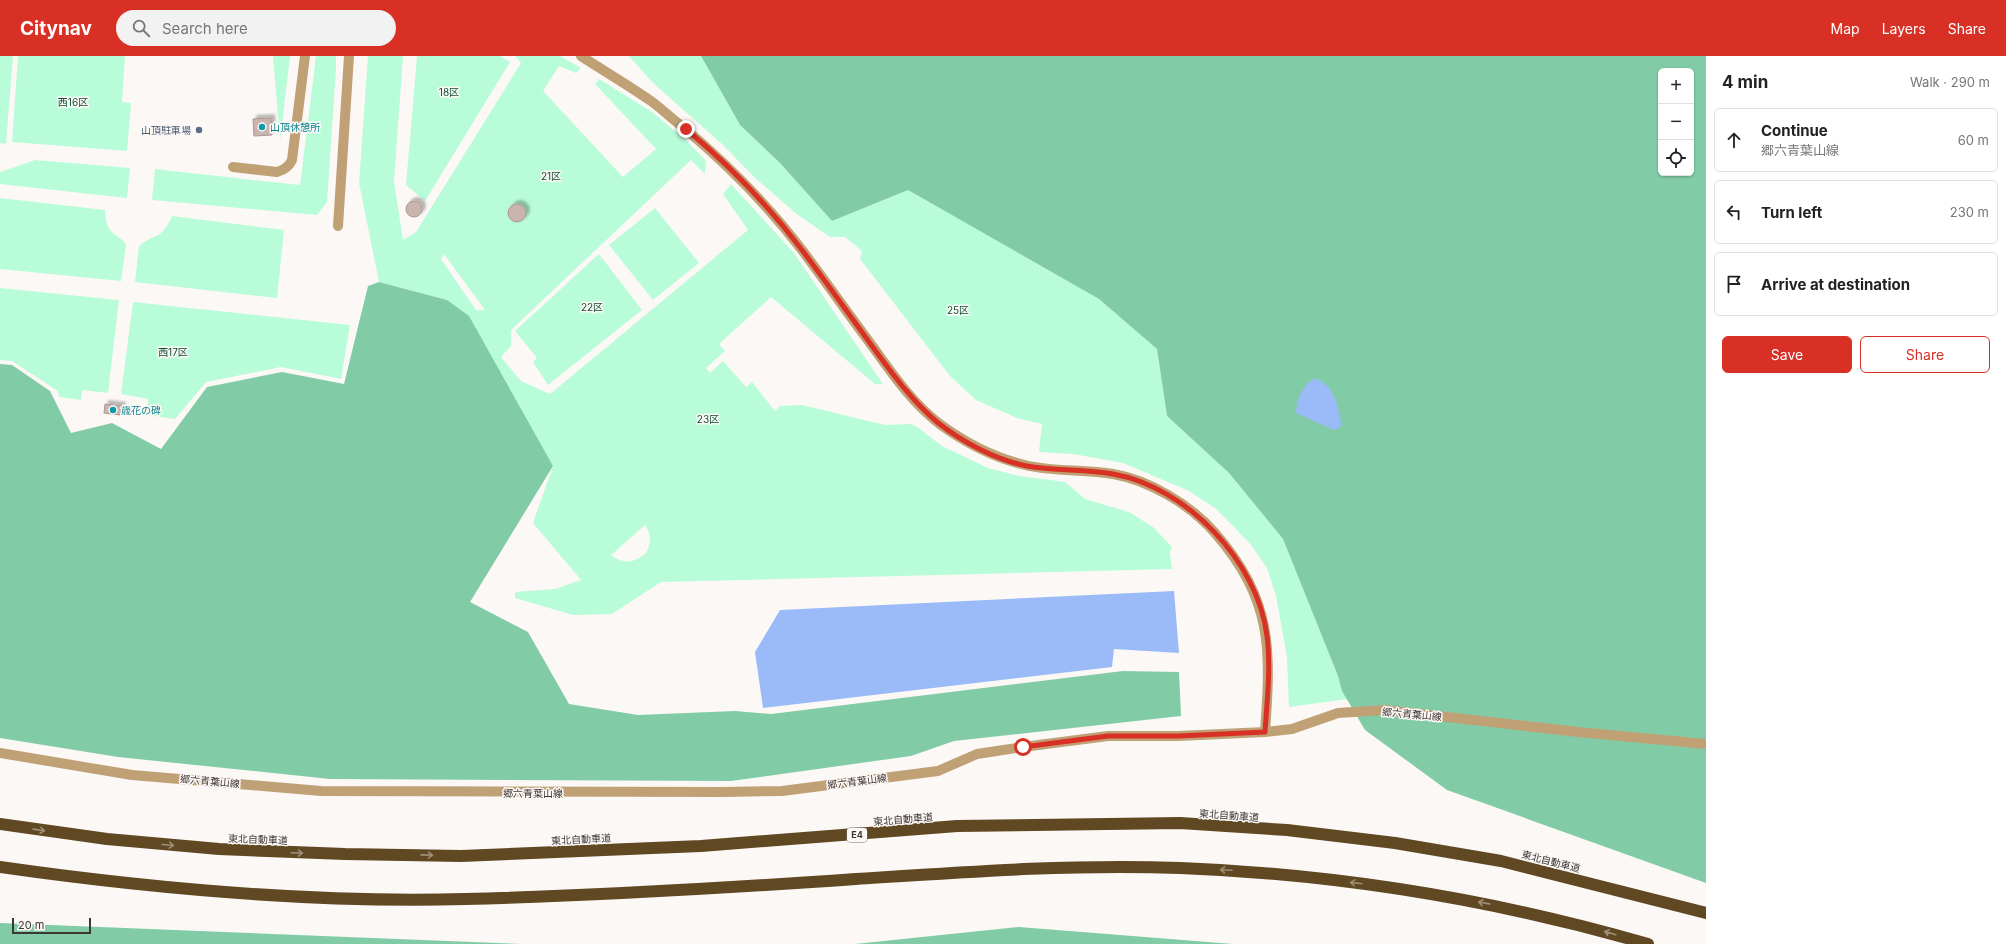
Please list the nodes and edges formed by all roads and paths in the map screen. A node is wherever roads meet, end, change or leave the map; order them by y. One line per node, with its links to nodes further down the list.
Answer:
1 (305, 56): 4 (street)
2 (349, 56): 5 (street)
3 (581, 56): 6 (street)
4 (233, 167)
5 (338, 226)
6 (1265, 732): 7 (street, 郷六青葉山線); 8 (street, 郷六青葉山線)
7 (1706, 744)
8 (0, 753)
9 (0, 824): 11 (highway, 東北自動車道 / E4, one-way to 11)
10 (0, 867): 12 (highway, one-way to 10)
11 (1706, 913)
12 (1648, 944)

